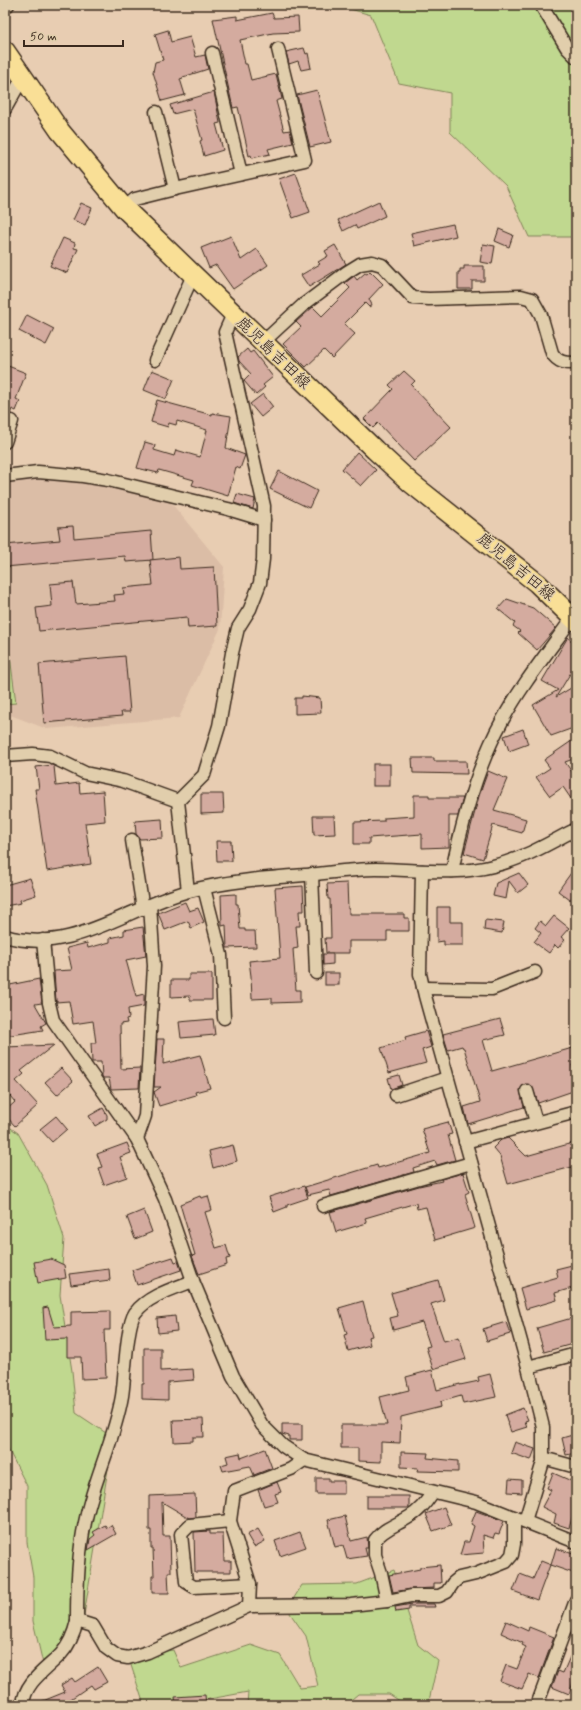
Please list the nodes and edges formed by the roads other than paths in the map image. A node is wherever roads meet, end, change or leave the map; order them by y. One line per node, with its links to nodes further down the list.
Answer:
1 (8, 5): 3 (street)
2 (541, 5): 7 (street)
3 (5, 6)
4 (278, 49): 11 (street)
5 (5, 51): 8 (main road, 鹿児島吉田線)
6 (212, 53): 11 (street)
7 (576, 57)
8 (23, 77): 9 (street); 13 (main road, 鹿児島吉田線)
9 (5, 109)
10 (156, 112): 12 (street)
11 (241, 174): 12 (street)
12 (175, 189): 13 (street)
13 (124, 208): 14 (main road, 鹿児島吉田線)
14 (194, 275): 15 (main road, 鹿児島吉田線); 17 (street)
15 (233, 314): 16 (main road, 鹿児島吉田線); 22 (street)
16 (262, 343): 18 (street); 23 (main road, 鹿児島吉田線)
17 (155, 360)
18 (576, 363)
19 (12, 421): 20 (street)
20 (5, 442)
21 (5, 476): 22 (street)
22 (264, 520): 25 (street)
23 (574, 619): 29 (street)
24 (5, 756): 25 (street)
25 (178, 800): 32 (street)
26 (576, 829): 29 (street)
27 (132, 840): 33 (street)
28 (422, 871): 29 (street); 30 (street); 38 (street)
29 (452, 871)
30 (312, 874): 31 (street); 37 (street)
31 (204, 888): 32 (street); 39 (street)
32 (188, 891): 33 (street)
33 (147, 907): 35 (street); 45 (street)
34 (5, 936): 35 (street)
35 (43, 940): 45 (street)
36 (535, 972): 38 (street)
37 (316, 973)
38 (423, 988): 40 (street)
39 (224, 1018)
40 (447, 1078): 42 (street); 46 (street)
41 (527, 1091): 44 (street)
42 (396, 1094)
43 (576, 1112): 44 (street)
44 (536, 1122): 46 (street)
45 (137, 1139): 49 (street)
46 (465, 1142): 47 (street)
47 (471, 1163): 48 (street); 51 (street)
48 (323, 1206)
49 (193, 1281): 53 (street); 64 (street)
50 (576, 1354): 51 (street)
51 (528, 1367): 52 (street)
52 (543, 1458): 54 (street); 58 (street)
53 (304, 1460): 55 (street); 57 (street)
54 (576, 1467)
55 (433, 1492): 56 (street); 62 (street)
56 (514, 1517): 58 (street); 62 (street)
57 (230, 1522): 60 (street); 60 (street)
58 (525, 1522): 59 (street)
59 (576, 1542)
60 (250, 1584): 63 (street)
61 (576, 1600): 66 (street)
62 (387, 1602): 63 (street)
63 (249, 1606): 64 (street)
64 (77, 1621): 65 (street)
65 (23, 1705)
66 (537, 1705)

